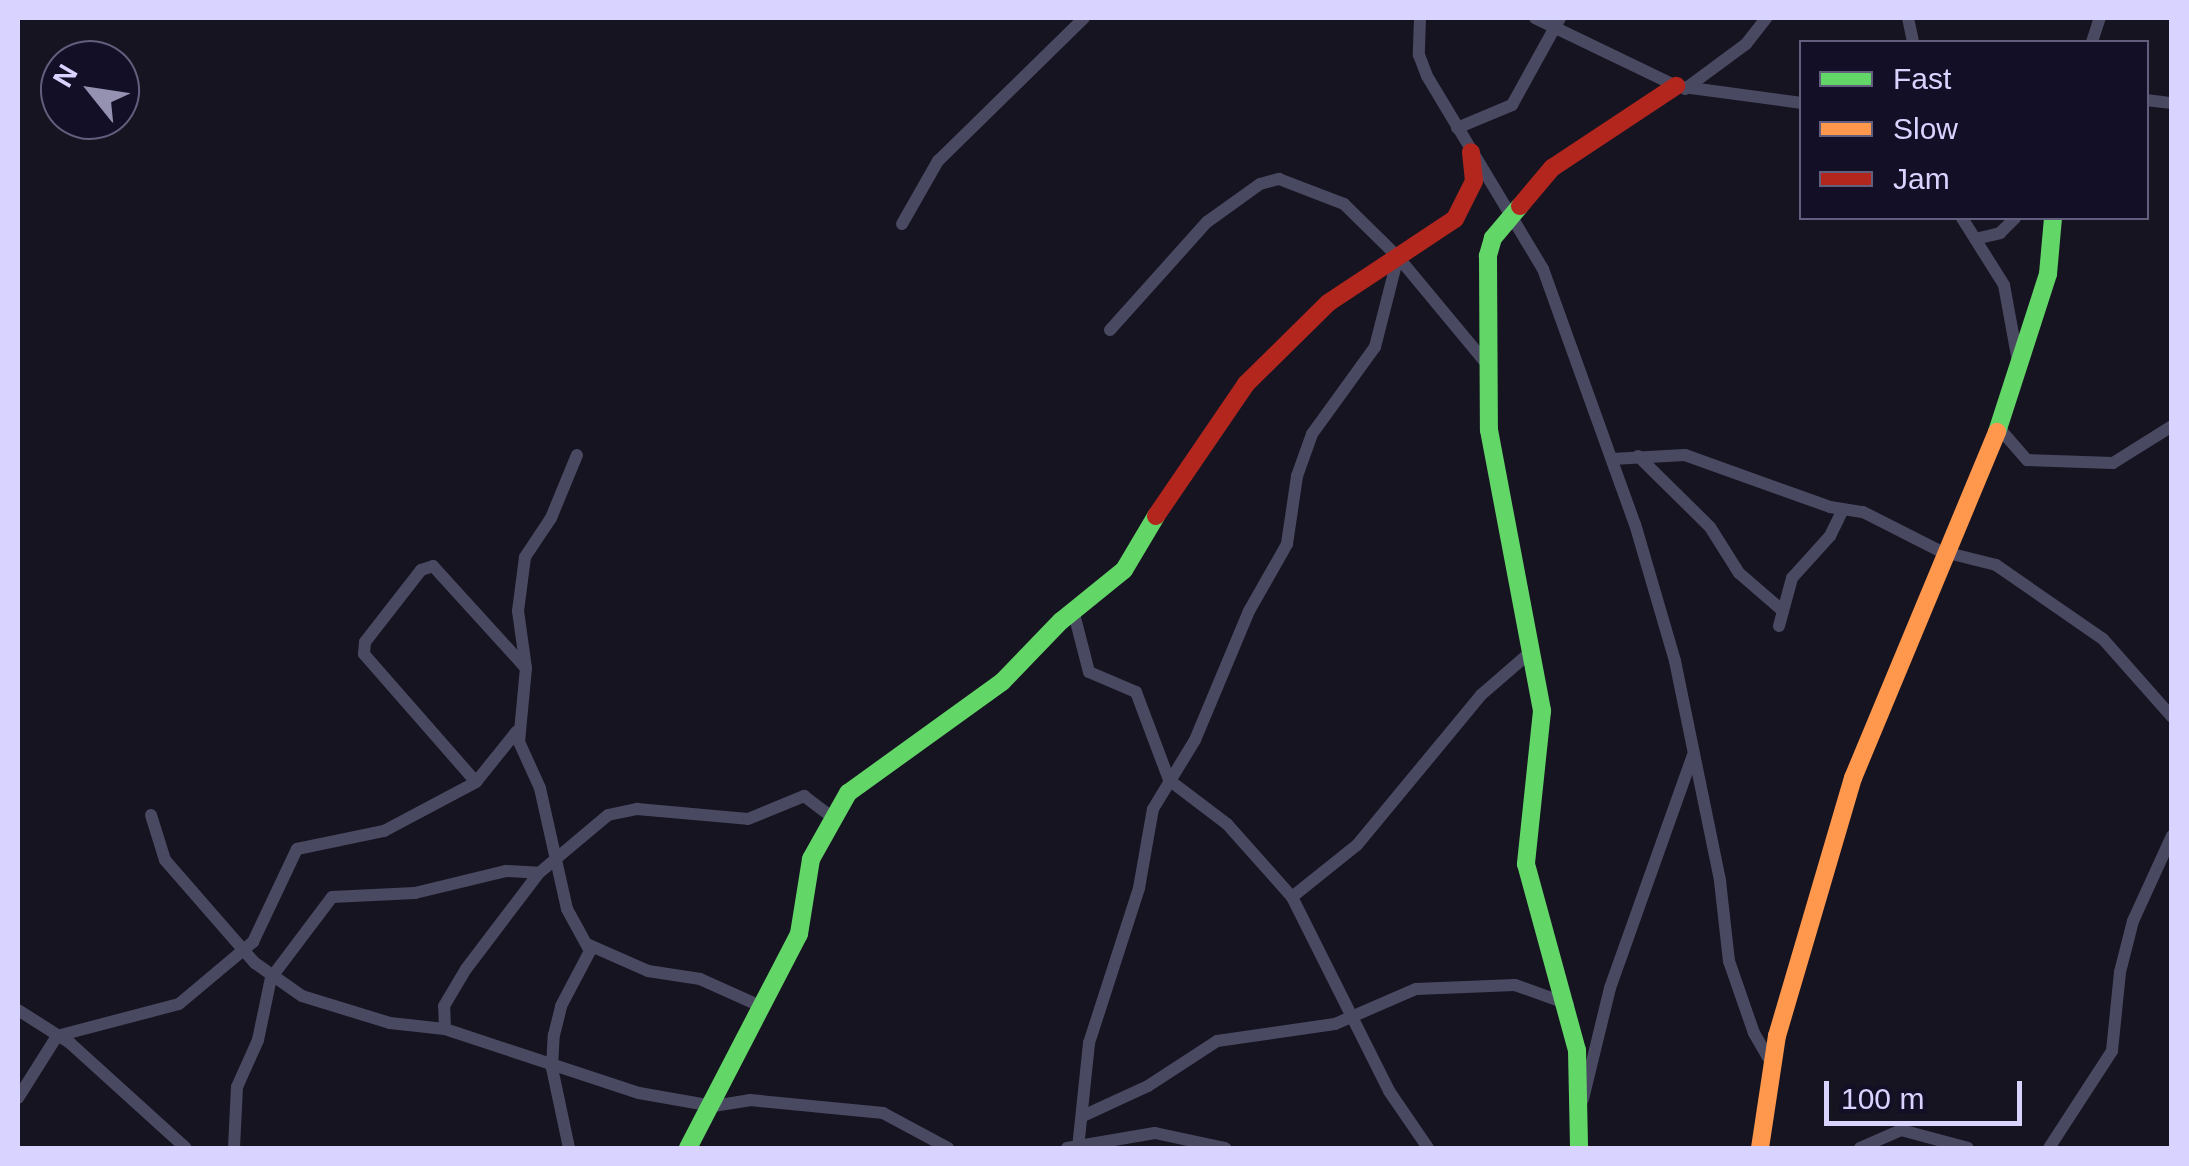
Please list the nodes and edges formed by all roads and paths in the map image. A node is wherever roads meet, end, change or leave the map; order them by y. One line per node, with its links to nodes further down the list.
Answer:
1 (1084, 18): 15 (street)
2 (1420, 18): 9 (street)
3 (1535, 18): 6 (street)
4 (1560, 18): 6 (street)
5 (1766, 18): 7 (street)
6 (1554, 32): 7 (street); 9 (street)
7 (1681, 88): 8 (street); 11 (street)
8 (1799, 103)
9 (1457, 128): 10 (street)
10 (1472, 152): 11 (street); 17 (street)
11 (1512, 213): 19 (street); 25 (street)
12 (1963, 220): 16 (street)
13 (2013, 220): 16 (street)
14 (2053, 220): 20 (street)
15 (902, 224)
16 (1974, 239): 20 (street)
17 (1398, 257): 18 (street); 19 (street); 28 (street); 36 (street)
18 (1110, 330)
19 (1486, 363): 31 (street)
20 (2019, 366): 22 (street)
21 (2172, 426): 22 (street)
22 (1999, 428): 27 (street)
23 (577, 454): 32 (street)
24 (1638, 456): 25 (street); 26 (street); 29 (street)
25 (1612, 459): 35 (street)
26 (1842, 511): 27 (street); 29 (street)
27 (1948, 552): 33 (street); 53 (street)
28 (1074, 610): 36 (street); 39 (street)
29 (1783, 612): 30 (street)
30 (1779, 626)
31 (1534, 649): 43 (street); 47 (street)
32 (526, 668): 34 (street); 37 (street)
33 (2172, 717)
34 (517, 731): 37 (street); 41 (street)
35 (1692, 755): 53 (street); 57 (street)
36 (1169, 780): 43 (street); 58 (street)
37 (476, 782): 45 (street)
38 (151, 816): 45 (street)
39 (831, 816): 41 (street); 48 (street)
40 (2172, 836): 71 (street)
41 (553, 861): 42 (street); 44 (street)
42 (539, 874): 46 (street); 51 (street)
43 (1292, 897): 50 (street)
44 (589, 945): 48 (street); 54 (street)
45 (244, 948): 46 (street); 52 (street)
46 (271, 978): 51 (street); 61 (street)
47 (1568, 1004): 50 (street); 57 (street)
48 (760, 1006): 56 (street)
49 (18, 1010): 52 (street)
50 (1357, 1018): 58 (street); 66 (street)
51 (445, 1030): 54 (street)
52 (58, 1036): 55 (street); 60 (street)
53 (1771, 1062): 68 (street)
54 (552, 1068): 56 (street); 62 (street)
55 (18, 1098)
56 (713, 1106): 63 (street); 64 (street)
57 (1580, 1111): 67 (street)
58 (1085, 1114): 59 (street)
59 (1074, 1147): 65 (street)
60 (186, 1148)
61 (234, 1148)
62 (569, 1148)
63 (688, 1148)
64 (948, 1148)
65 (1225, 1148)
66 (1428, 1148)
67 (1579, 1148)
68 (1760, 1148)
69 (1860, 1148): 70 (street)
70 (1968, 1148)
71 (2048, 1148)

